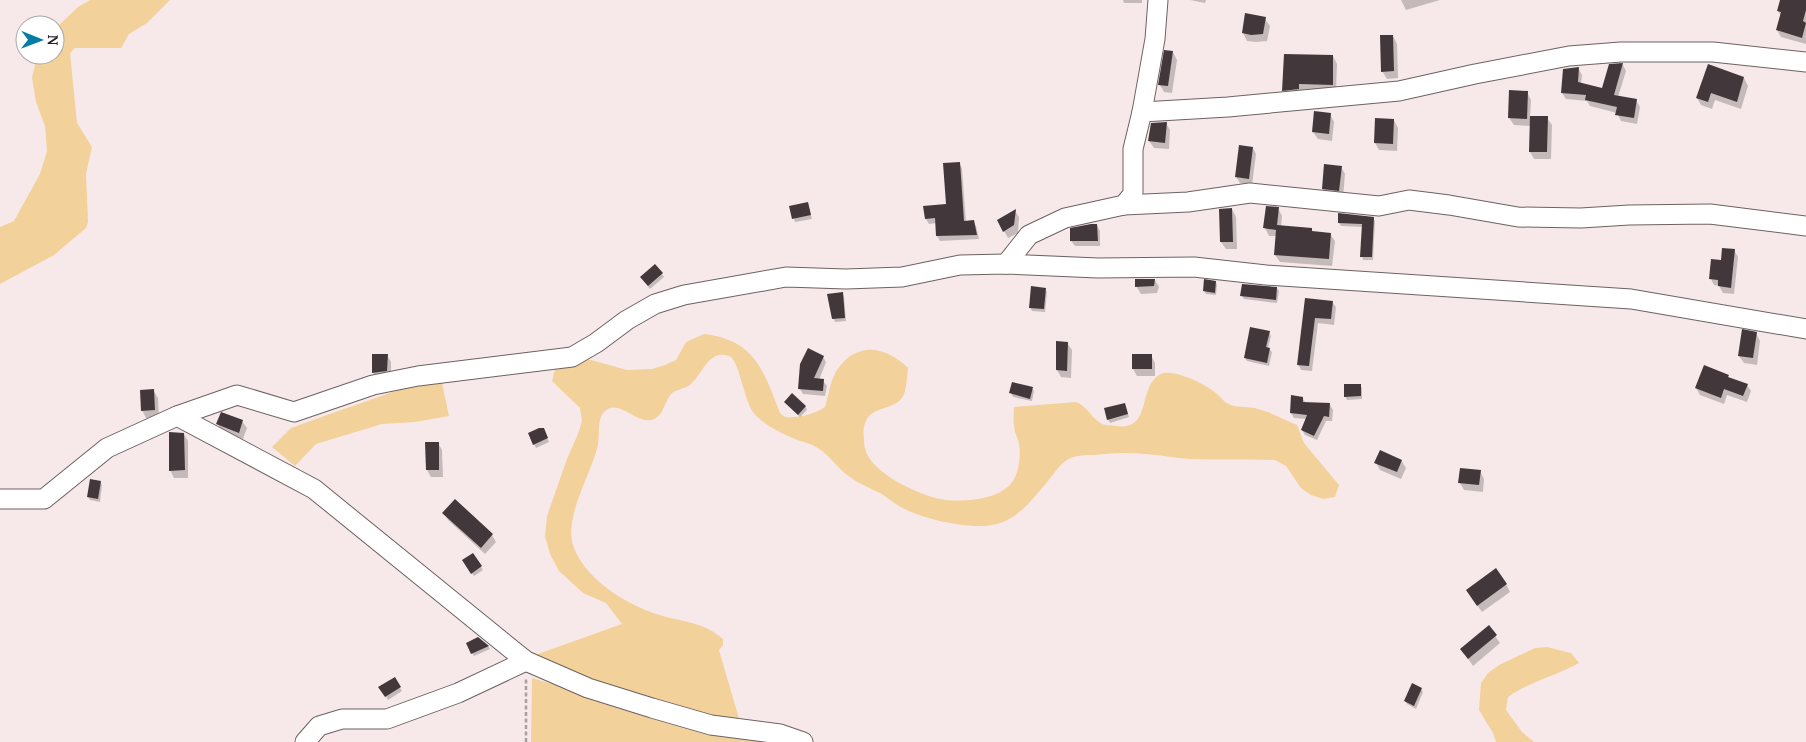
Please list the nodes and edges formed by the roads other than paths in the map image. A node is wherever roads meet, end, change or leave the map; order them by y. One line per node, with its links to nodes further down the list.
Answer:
1 (1158, 0): 3 (street)
2 (1806, 62): 3 (street)
3 (1142, 112): 4 (street)
4 (1124, 205): 5 (street); 6 (street)
5 (1806, 226)
6 (1006, 264): 7 (street); 8 (street)
7 (1806, 329)
8 (177, 416): 9 (street); 10 (street)
9 (0, 499)
10 (526, 661): 11 (street); 12 (street)
11 (305, 742)
12 (803, 742)

